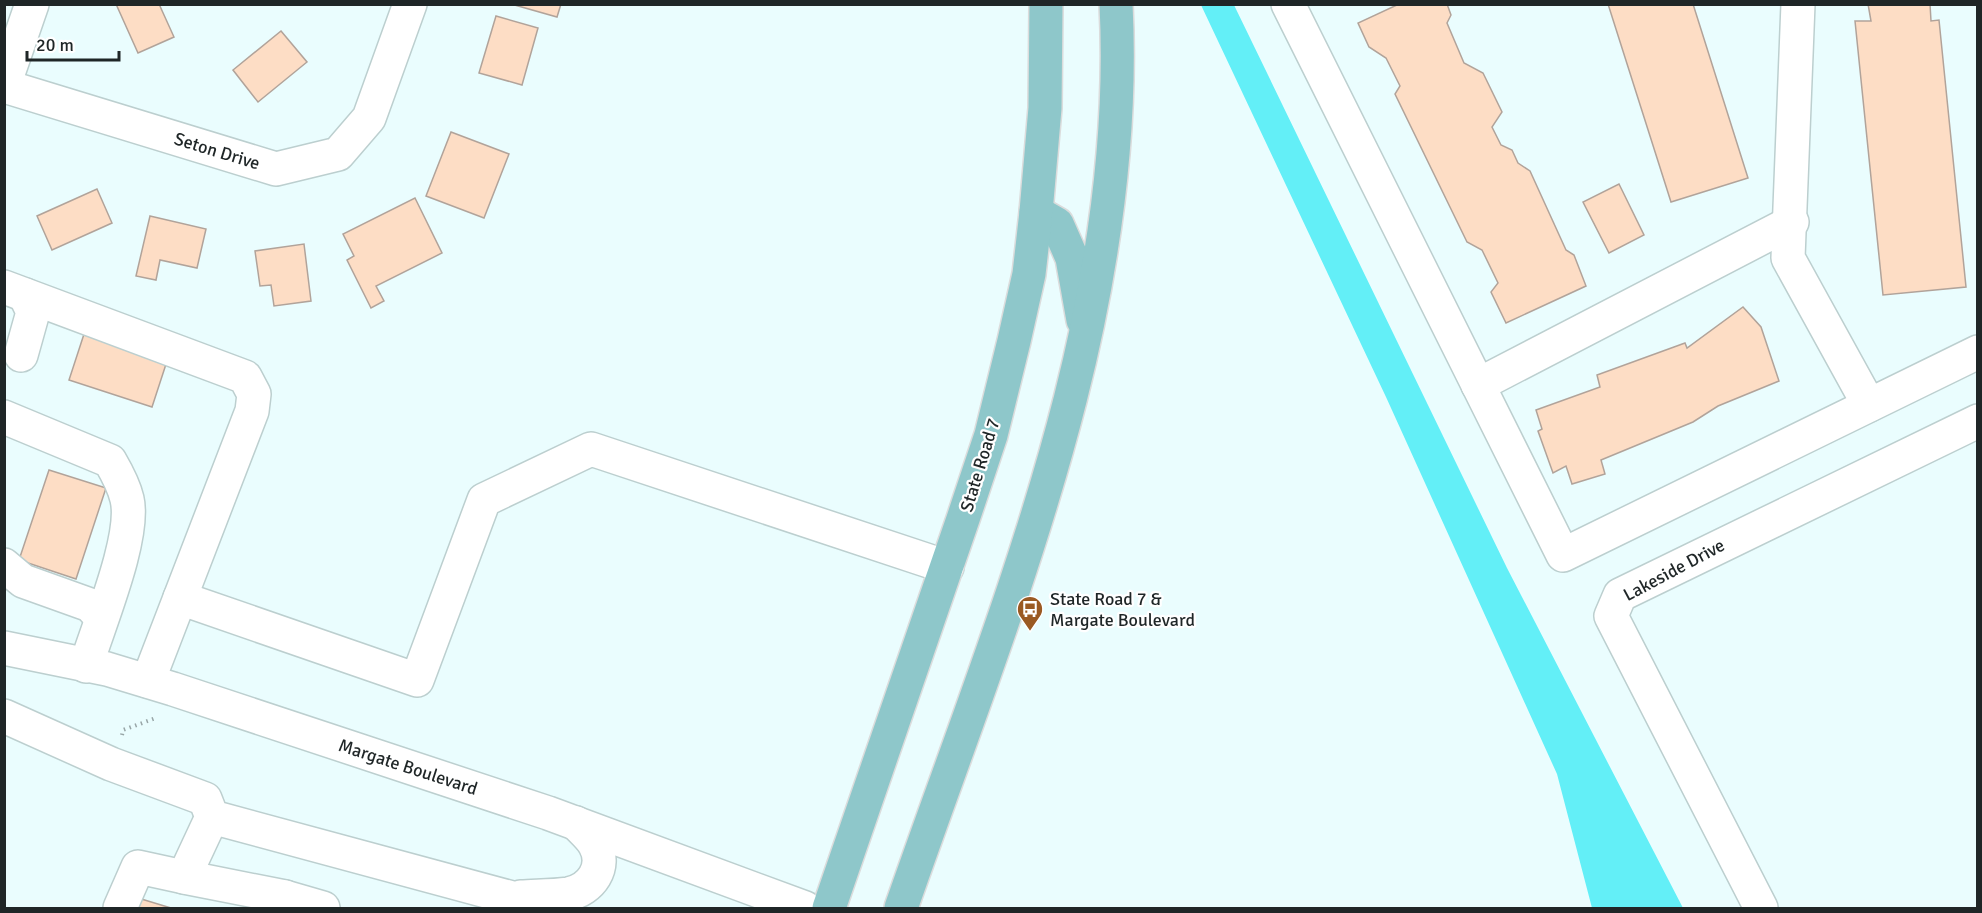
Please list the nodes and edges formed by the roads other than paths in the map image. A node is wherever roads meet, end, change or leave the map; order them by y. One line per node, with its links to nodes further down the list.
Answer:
1 (32, 4): 7 (street)
2 (410, 4): 7 (street, Seton Drive)
3 (1046, 4): 8 (main road, State Road 7)
4 (1116, 4): 11 (main road)
5 (1288, 4): 14 (street)
6 (1798, 4): 9 (street)
7 (4, 86)
8 (1036, 212): 11 (main road); 19 (main road, State Road 7)
9 (1792, 222): 14 (street); 15 (street)
10 (15, 291): 13 (street); 20 (street)
11 (1086, 340): 37 (main road)
12 (1977, 352): 15 (street)
13 (21, 355)
14 (1478, 385): 15 (street)
15 (1869, 405)
16 (4, 417): 21 (street)
17 (1977, 421): 38 (street, Lakeside Drive)
18 (4, 565): 21 (street)
19 (947, 567): 20 (street); 36 (main road, State Road 7)
20 (180, 598): 24 (street)
21 (101, 617): 23 (street)
22 (4, 648): 23 (street, Margate Boulevard)
23 (86, 666): 24 (street, Margate Boulevard)
24 (148, 681): 27 (street, Margate Boulevard)
25 (4, 716): 26 (street)
26 (212, 817): 28 (street); 29 (street)
27 (576, 824): 30 (street); 35 (street, Margate Boulevard)
28 (184, 877): 31 (street); 32 (street)
29 (471, 898): 30 (street)
30 (516, 898): 34 (street)
31 (283, 903): 33 (street)
32 (120, 909)
33 (324, 909)
34 (549, 909)
35 (805, 909)
36 (829, 909)
37 (901, 909)
38 (1761, 909)

